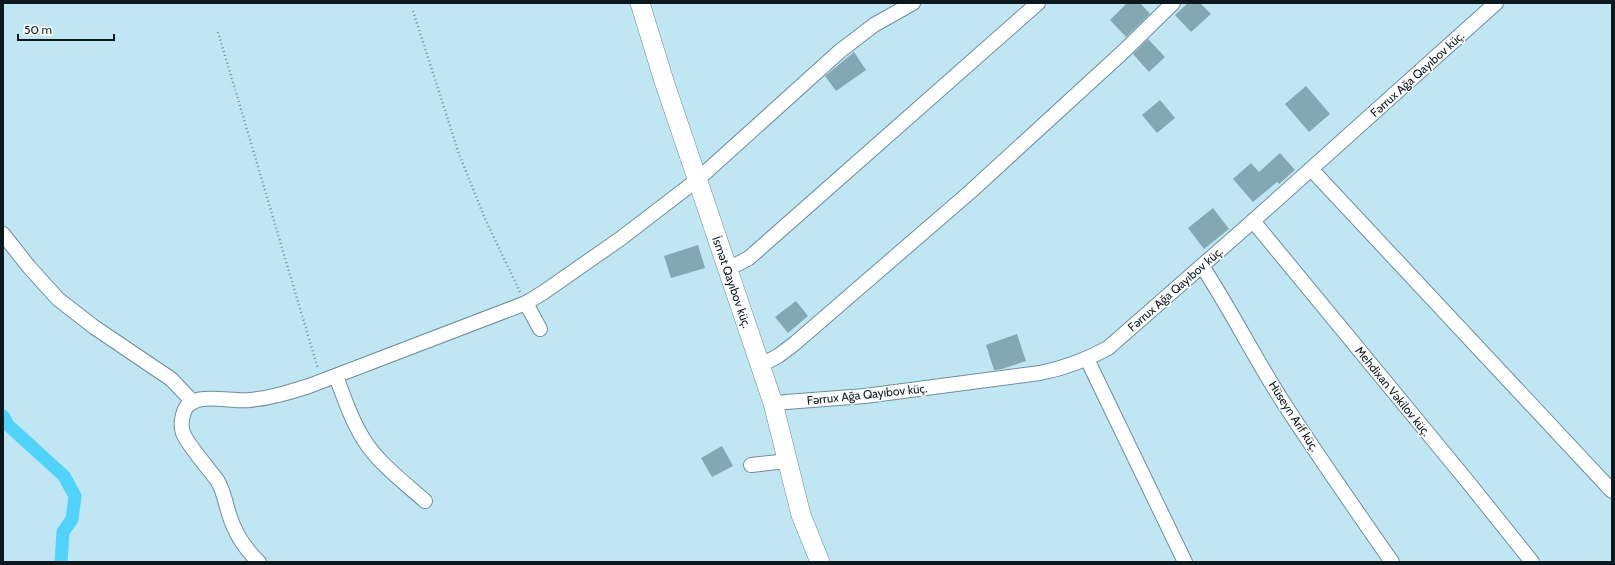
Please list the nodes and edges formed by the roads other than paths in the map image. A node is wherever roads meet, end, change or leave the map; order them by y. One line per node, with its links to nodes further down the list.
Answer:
1 (640, 3): 7 (street, İsmət Qayıbov küç.)
2 (913, 3): 7 (street)
3 (1038, 3): 11 (street)
4 (1173, 3): 15 (street)
5 (1496, 3): 6 (street, Fərrux Ağa Qayıbov küç.)
6 (1311, 169): 8 (street, Fərrux Ağa Qayıbov küç.); 21 (street)
7 (697, 180): 11 (street, İsmət Qayıbov küç.); 12 (street)
8 (1253, 221): 10 (street, Fərrux Ağa Qayıbov küç.); 27 (street, Mehdixan Vəkilov küç.)
9 (3, 234): 17 (street)
10 (1202, 266): 14 (street, Fərrux Ağa Qayıbov küç.); 26 (street, Hüseyn Arif küç.)
11 (728, 269): 15 (street, İsmət Qayıbov küç.)
12 (526, 303): 13 (street); 16 (street)
13 (540, 329)
14 (1087, 359): 18 (street, Fərrux Ağa Qayıbov küç.); 25 (street)
15 (761, 365): 18 (street, İsmət Qayıbov küç.)
16 (336, 376): 17 (street); 22 (street)
17 (192, 402): 23 (street)
18 (774, 404): 19 (street, İsmət Qayıbov küç.)
19 (788, 461): 20 (street); 24 (street, İsmət Qayıbov küç.)
20 (751, 466)
21 (1612, 491)
22 (425, 501)
23 (259, 562)
24 (820, 562)
25 (1185, 562)
26 (1392, 562)
27 (1532, 562)

